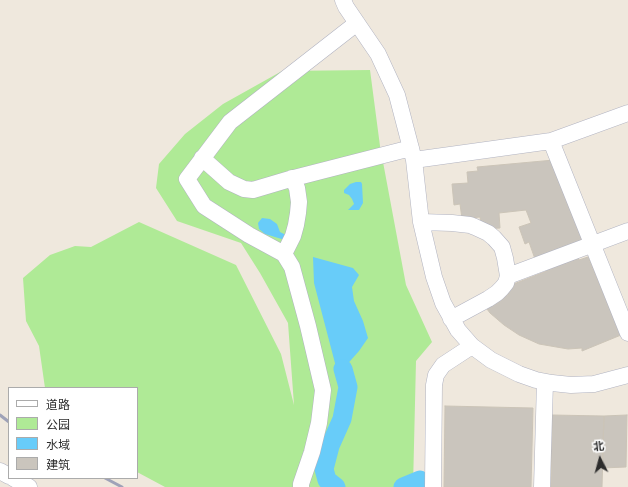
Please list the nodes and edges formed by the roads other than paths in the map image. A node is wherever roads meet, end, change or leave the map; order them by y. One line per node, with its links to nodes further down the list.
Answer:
1 (342, 0): 2 (street)
2 (357, 23): 5 (street); 6 (street)
3 (628, 113): 4 (street)
4 (551, 141): 5 (street); 10 (street)
5 (413, 154): 7 (street); 8 (street)
6 (202, 158): 7 (street); 11 (street)
7 (292, 178): 11 (street)
8 (421, 222): 12 (street); 13 (street)
9 (628, 231): 10 (street)
10 (592, 244): 12 (street); 14 (street)
11 (284, 254): 20 (street)
12 (508, 276): 13 (street)
13 (451, 319): 15 (street)
14 (628, 333)
15 (472, 346): 17 (street); 21 (street)
16 (628, 375): 17 (street)
17 (545, 382): 22 (street)
18 (15, 479): 19 (street)
19 (29, 487)
20 (302, 487)
21 (434, 487)
22 (542, 487)

